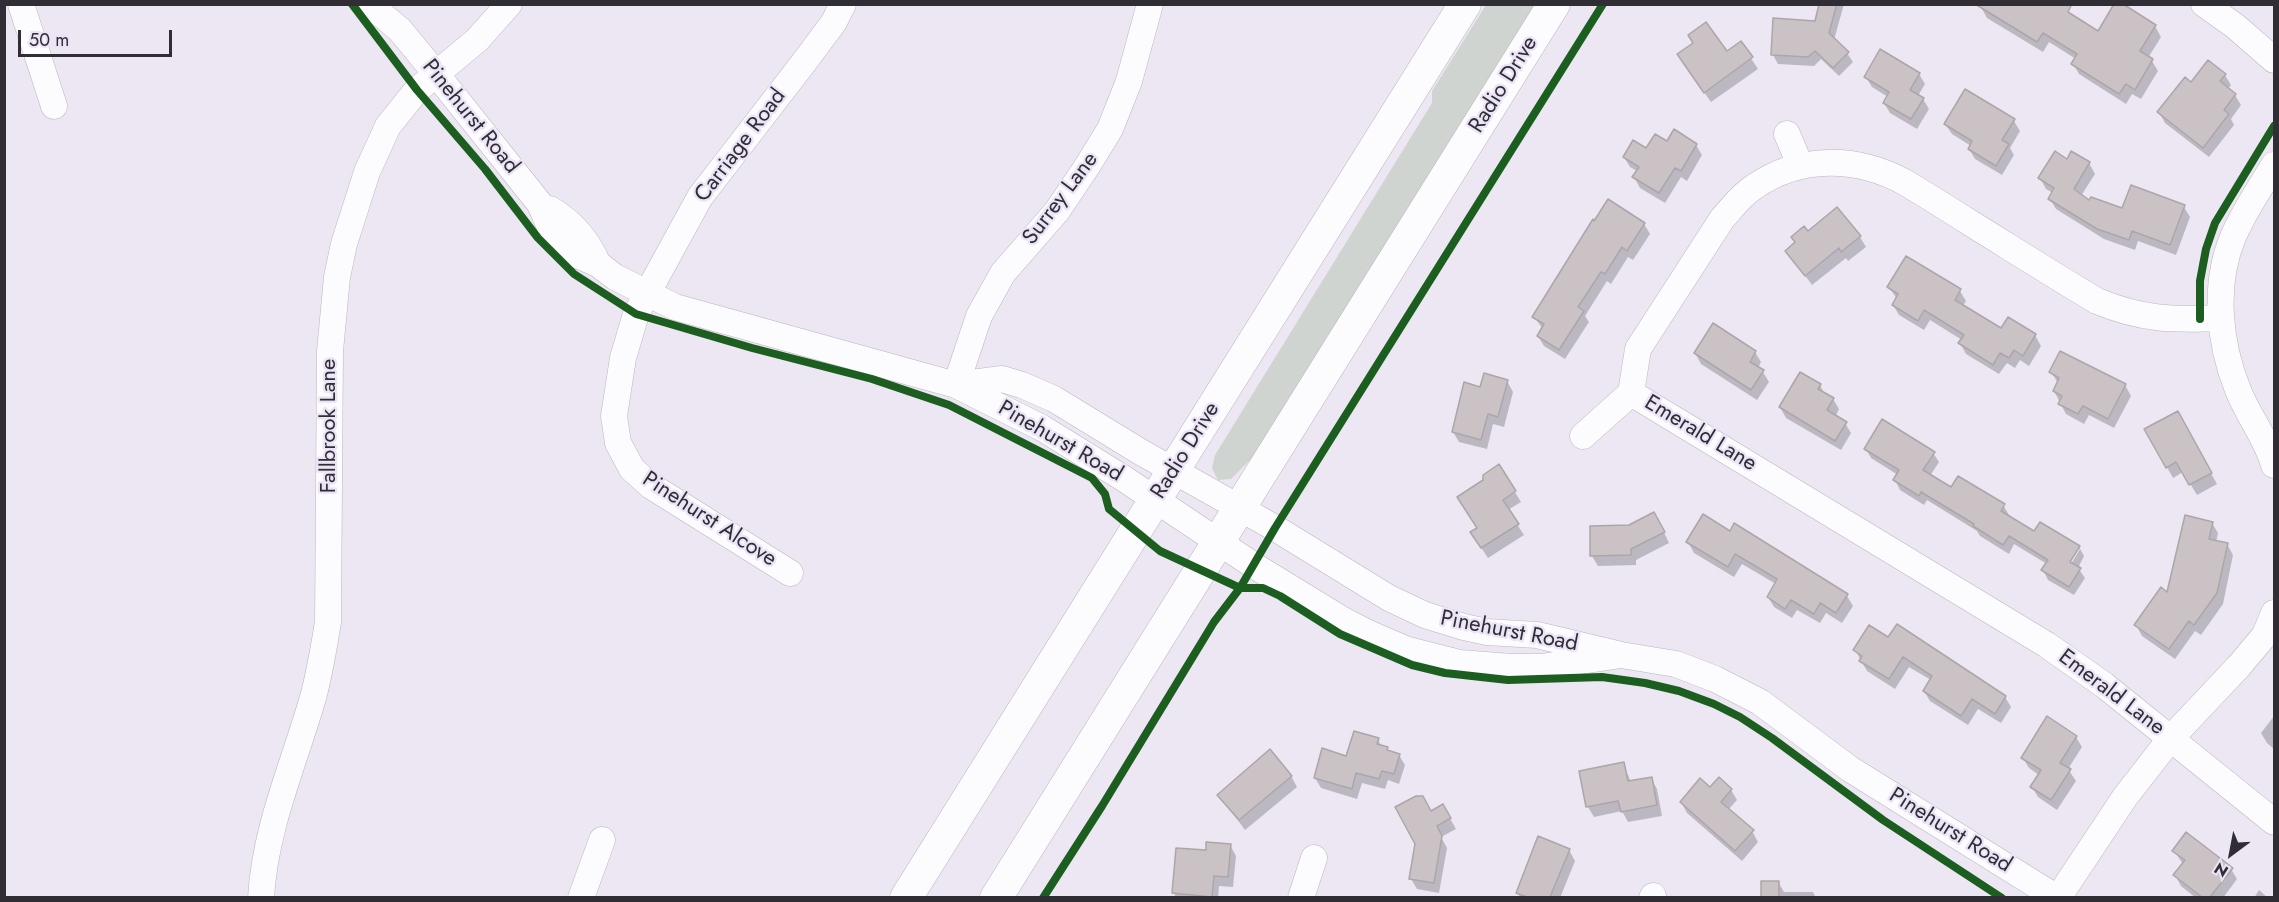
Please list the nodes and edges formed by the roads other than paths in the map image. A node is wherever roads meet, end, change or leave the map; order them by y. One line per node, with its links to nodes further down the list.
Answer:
1 (21, 4): 13 (street)
2 (369, 4): 10 (street, Pinehurst Road)
3 (388, 4): 10 (street, Pinehurst Road)
4 (509, 4): 12 (street, Fallbrook Lane)
5 (843, 4): 17 (street, Carriage Road)
6 (1150, 4): 19 (street, Surrey Lane)
7 (1466, 4): 23 (main road, Radio Drive)
8 (1554, 4): 25 (main road, Radio Drive)
9 (2204, 4): 11 (street)
10 (400, 30): 12 (street, Pinehurst Road)
11 (2274, 60)
12 (437, 75): 17 (street, Pinehurst Road); 34 (street, Fallbrook Lane)
13 (54, 106)
14 (1787, 134): 15 (street)
15 (1800, 165): 18 (street, Emerald Lane); 20 (street, Emerald Lane)
16 (2274, 165): 18 (street)
17 (647, 294): 19 (street, Pinehurst Road); 27 (street, Pinehurst Alcove)
18 (2221, 318): 22 (street)
19 (956, 385): 23 (street, Pinehurst Road); 24 (street, Pinehurst Road)
20 (1631, 393): 21 (street); 30 (street, Emerald Lane)
21 (1583, 436)
22 (2274, 461)
23 (1174, 471): 24 (main road, Radio Drive); 25 (street, Pinehurst Road)
24 (1156, 500): 26 (street, Pinehurst Road); 36 (main road, Radio Drive)
25 (1240, 508): 26 (main road, Radio Drive); 29 (street, Pinehurst Road)
26 (1219, 542): 29 (street, Pinehurst Road); 37 (main road, Radio Drive)
27 (790, 573)
28 (2274, 613): 30 (street)
29 (1621, 655): 39 (street, Pinehurst Road)
30 (2171, 738): 31 (street, Emerald Lane); 39 (street)
31 (2274, 822)
32 (602, 840): 35 (street)
33 (1314, 858): 38 (street)
34 (261, 897)
35 (581, 897)
36 (906, 897)
37 (996, 897)
38 (1301, 897)
39 (2057, 897)

